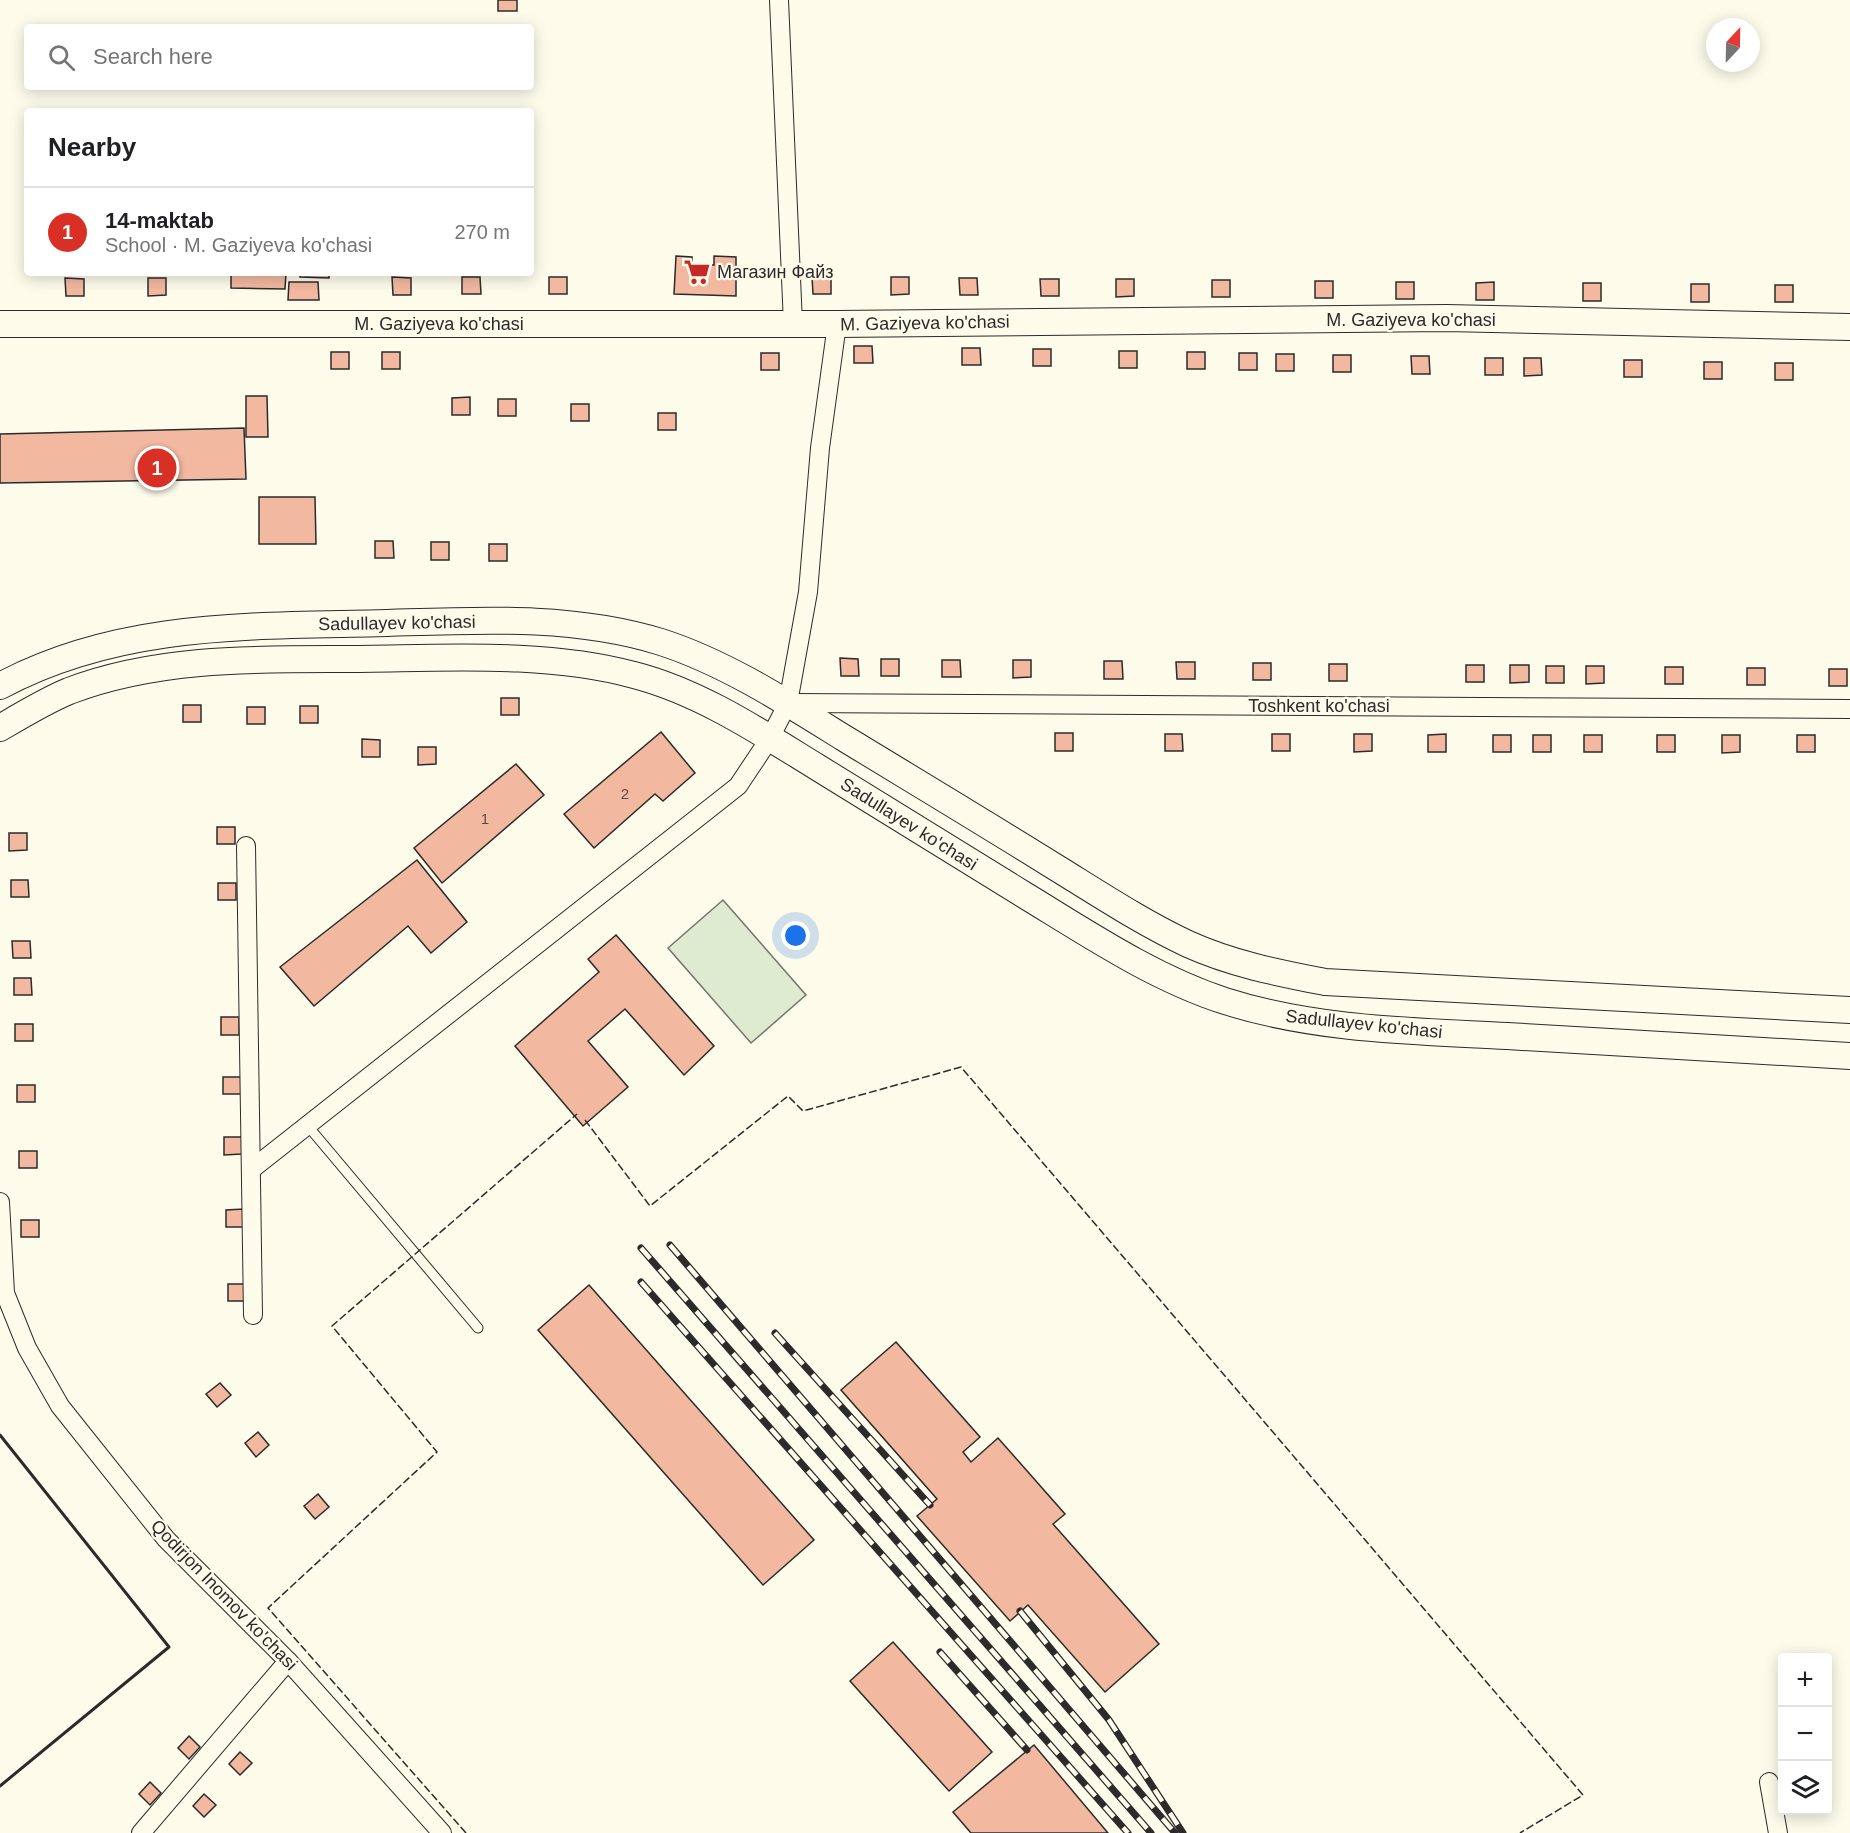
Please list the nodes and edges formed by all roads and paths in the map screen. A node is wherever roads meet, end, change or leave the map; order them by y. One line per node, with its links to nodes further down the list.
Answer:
1 (779, 0): 3 (street)
2 (0, 324): 3 (main road, M. Gaziyeva ko'chasi)
3 (793, 324): 4 (main road, M. Gaziyeva ko'chasi)
4 (837, 324): 5 (main road, M. Gaziyeva ko'chasi); 7 (street)
5 (1850, 327)
6 (0, 686): 7 (main road, Sadullayev ko'chasi)
7 (788, 704): 8 (street, Toshkent ko'chasi); 10 (street); 12 (main road, Sadullayev ko'chasi)
8 (1850, 709)
9 (0, 728): 10 (main road, Sadullayev ko'chasi)
10 (770, 738): 13 (main road, Sadullayev ko'chasi); 14 (street)
11 (246, 846): 15 (street)
12 (1850, 1010)
13 (1850, 1056)
14 (307, 1125): 15 (street); 18 (lane)
15 (252, 1169): 17 (street)
16 (0, 1202): 19 (street, Qodirjon Inomov ko'chasi)
17 (253, 1315)
18 (478, 1328)
19 (288, 1661): 21 (street, Qodirjon Inomov ko'chasi); 22 (street)
20 (1769, 1782): 23 (street)
21 (431, 1829)
22 (141, 1833)
23 (1778, 1833)

